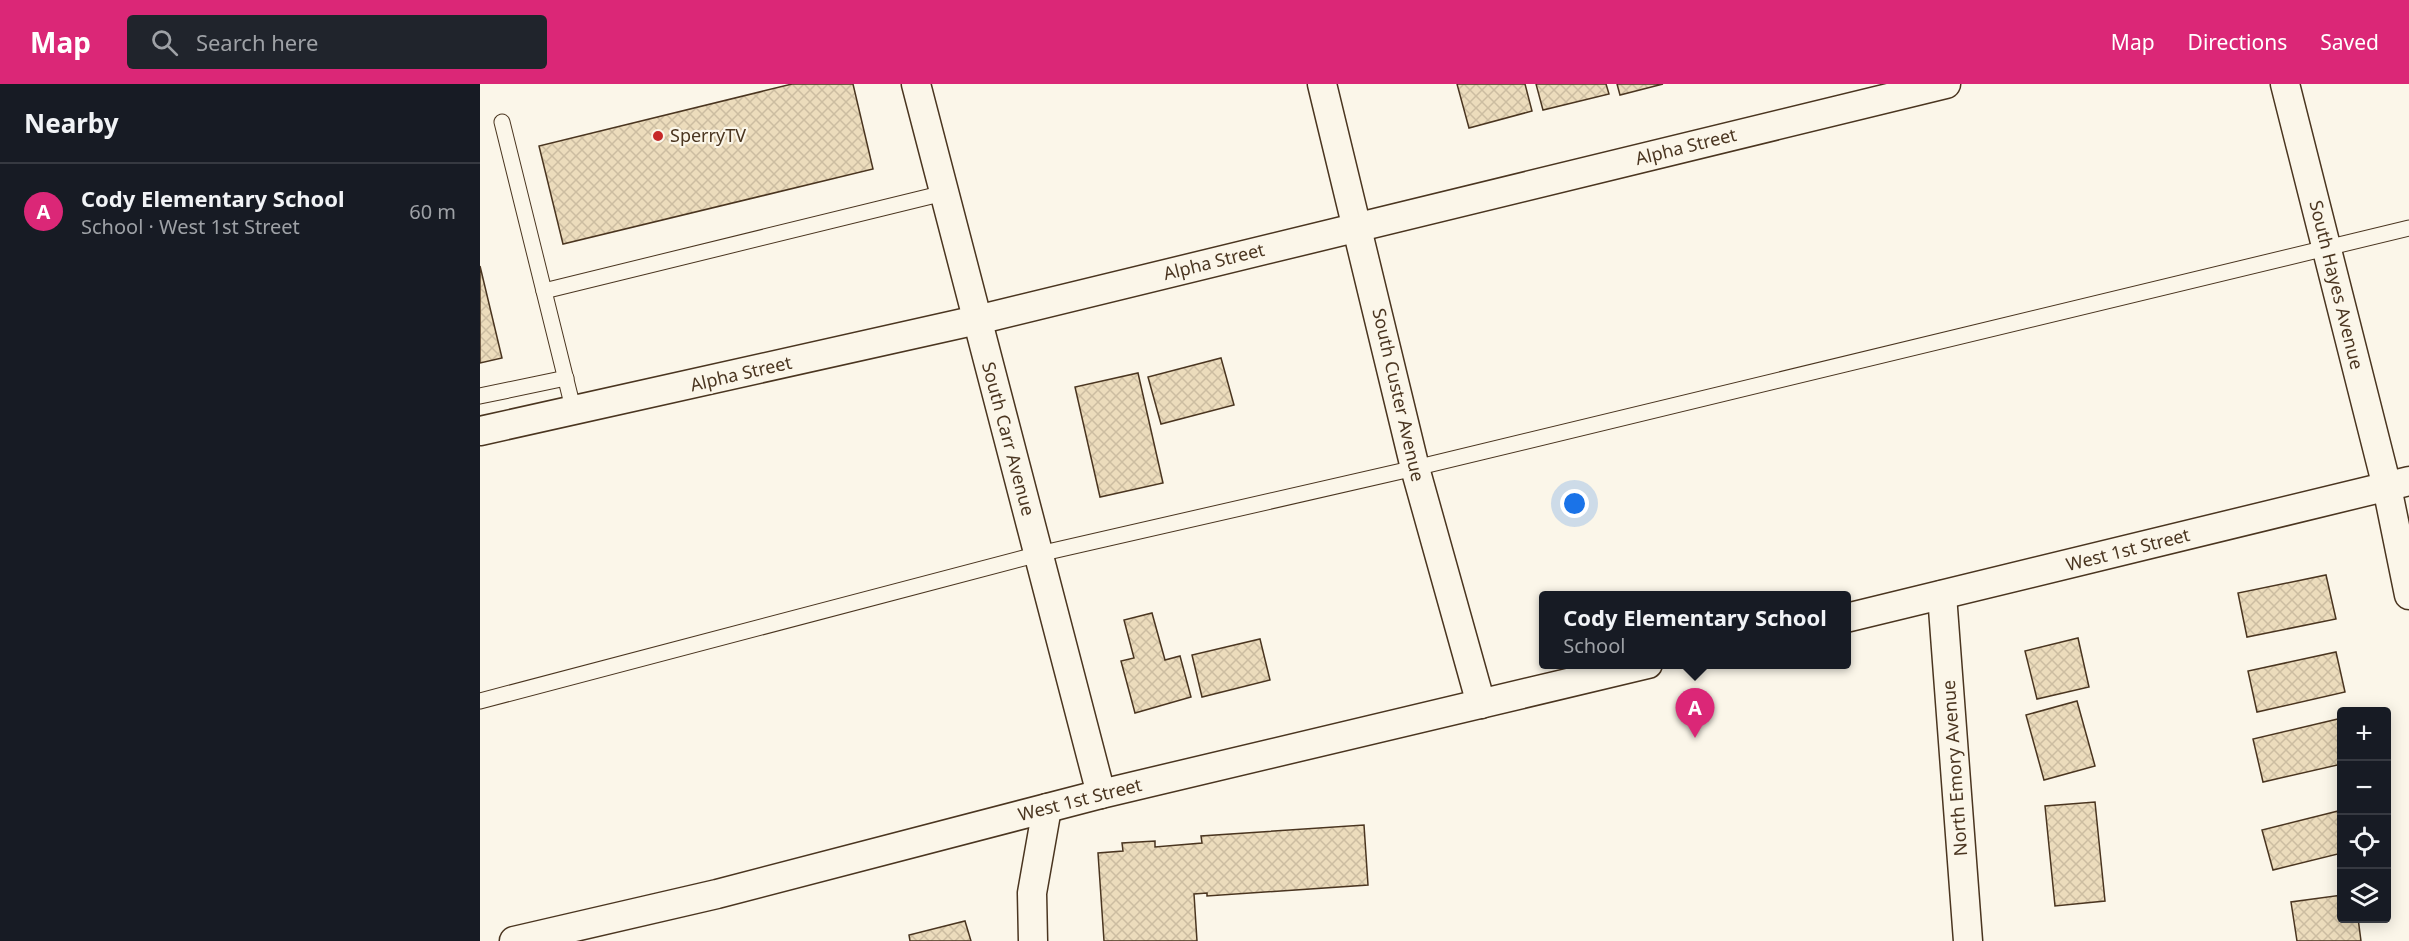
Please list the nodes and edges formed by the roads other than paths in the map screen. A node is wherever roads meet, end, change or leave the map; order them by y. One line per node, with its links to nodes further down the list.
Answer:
1 (916, 84): 6 (street, South Carr Avenue)
2 (1322, 84): 7 (street, South Custer Avenue)
3 (1946, 84): 7 (street, Alpha Street)
4 (2285, 84): 9 (street, South Hayes Avenue)
5 (502, 122): 10 (lane)
6 (944, 193): 10 (lane); 11 (street, South Carr Avenue)
7 (1359, 227): 11 (street, Alpha Street); 16 (street, South Custer Avenue)
8 (2409, 228): 9 (lane)
9 (2326, 248): 16 (lane); 17 (street, South Hayes Avenue)
10 (544, 291): 12 (lane)
11 (977, 320): 14 (street, Alpha Street); 18 (street, South Carr Avenue)
12 (566, 378): 13 (lane); 14 (lane)
13 (480, 396)
14 (574, 412): 15 (street, Alpha Street)
15 (480, 431)
16 (1415, 468): 18 (lane); 24 (street, South Custer Avenue)
17 (2398, 484): 19 (street, West 1st Street); 20 (street, South Hayes Avenue)
18 (1039, 554): 23 (lane); 25 (street, South Carr Avenue)
19 (1941, 595): 21 (street, West 1st Street); 29 (street, North Emory Avenue)
20 (2409, 595)
21 (1851, 617)
22 (1627, 669): 24 (street, West 1st Street)
23 (480, 701)
24 (1481, 704): 25 (street, West 1st Street)
25 (1101, 794): 26 (street, West 1st Street)
26 (1047, 808): 27 (street, West 1st Street); 28 (street)
27 (514, 941)
28 (1033, 941)
29 (1968, 941)

